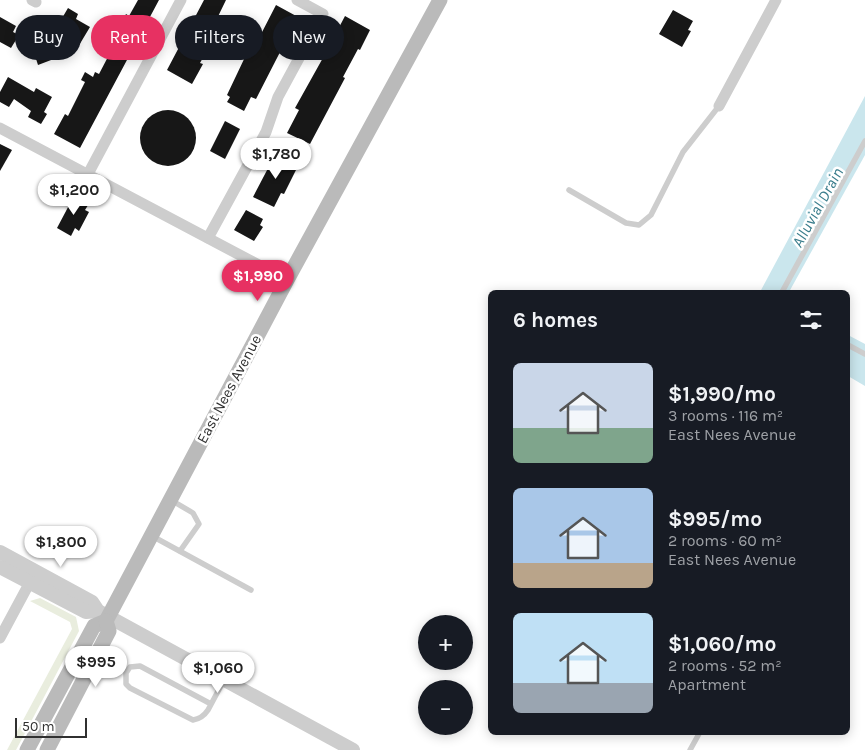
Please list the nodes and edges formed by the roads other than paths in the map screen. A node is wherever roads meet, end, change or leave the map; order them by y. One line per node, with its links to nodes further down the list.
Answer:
1 (181, 0): 8 (street)
2 (297, 0): 10 (street)
3 (440, 0): 11 (main road, East Nees Avenue)
4 (776, 0): 5 (street)
5 (719, 106): 9 (lane)
6 (0, 128): 8 (street)
7 (865, 141): 12 (lane)
8 (88, 174): 10 (street)
9 (568, 190)
10 (208, 238): 11 (street)
11 (287, 280): 15 (main road, East Nees Avenue)
12 (783, 290)
13 (850, 346): 14 (lane)
14 (865, 354)
15 (171, 500): 16 (main road, East Nees Avenue); 17 (lane)
16 (152, 536): 17 (lane); 22 (main road, East Nees Avenue)
17 (180, 551): 21 (lane)
18 (0, 552): 22 (street)
19 (0, 567): 20 (street)
20 (30, 582): 22 (street); 23 (street)
21 (251, 590)
22 (104, 616): 24 (street); 27 (main road, East Nees Avenue); 28 (main road, East Nees Avenue)
23 (0, 638)
24 (224, 680): 25 (lane); 29 (street)
25 (211, 704): 25 (lane)
26 (698, 735): 30 (lane)
27 (27, 750)
28 (47, 750)
29 (353, 750)
30 (690, 750)

